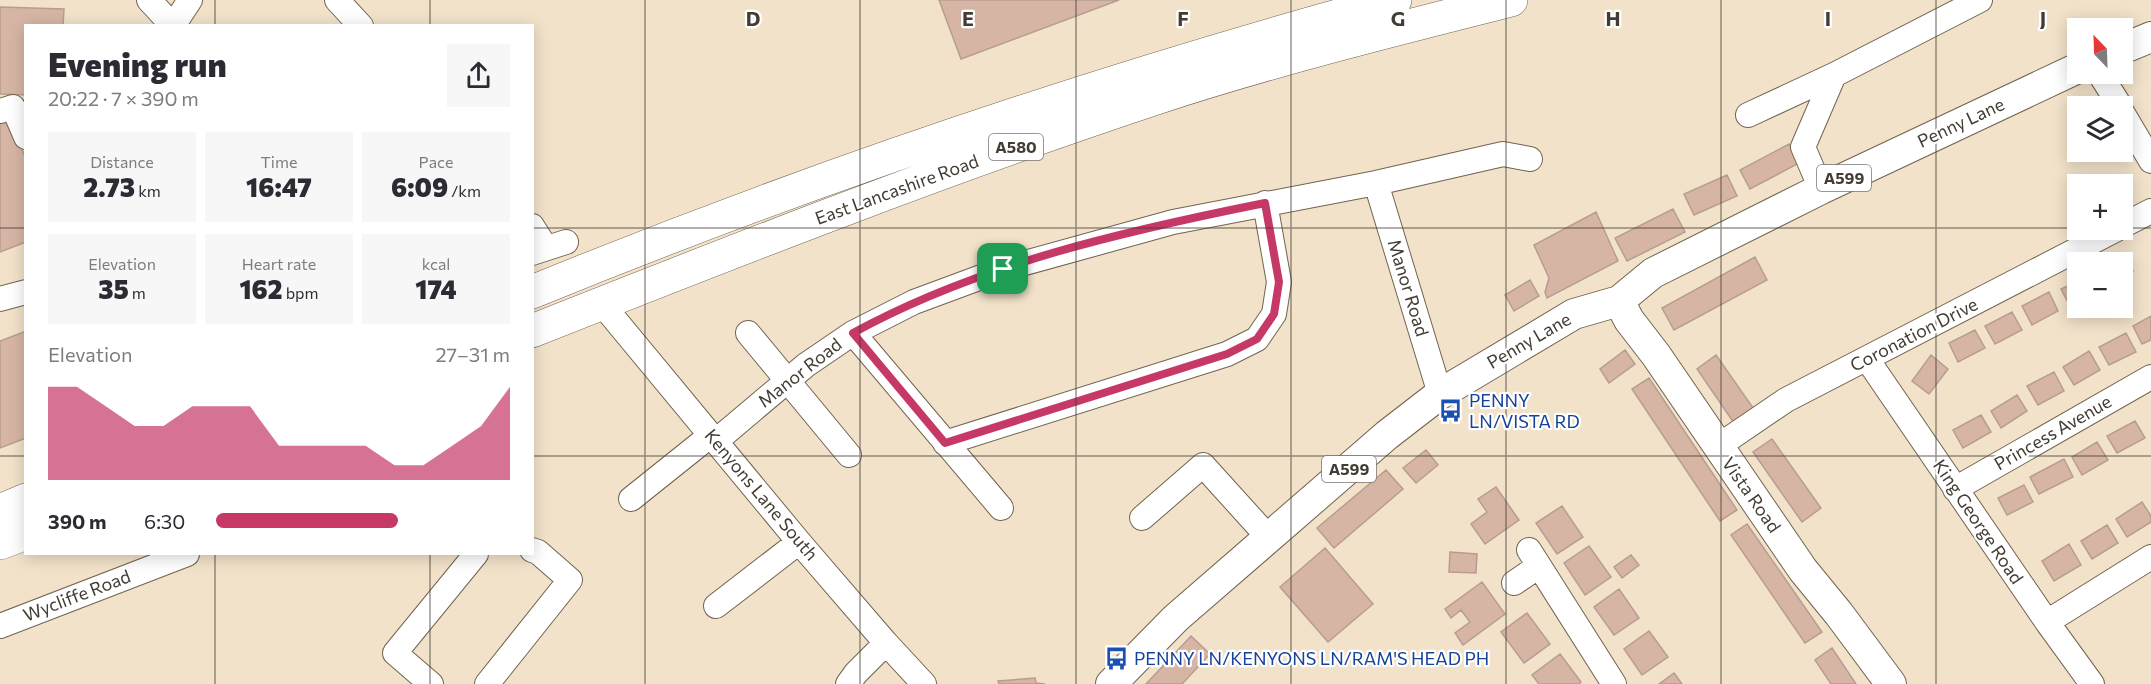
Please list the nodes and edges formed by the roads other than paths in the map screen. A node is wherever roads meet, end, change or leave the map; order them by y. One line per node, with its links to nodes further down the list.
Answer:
1 (149, 0): 7 (street)
2 (190, 0): 8 (street)
3 (337, 0): 9 (street)
4 (1395, 0): 27 (highway, East Lancashire Road / A580)
5 (1511, 0): 34 (highway, East Lancashire Road / A580)
6 (1980, 0): 13 (street)
7 (171, 24)
8 (174, 24)
9 (359, 24)
10 (2151, 37): 11 (main road)
11 (2133, 44)
12 (2067, 73): 21 (main road, Penny Lane / A599)
13 (1834, 75): 15 (street); 21 (street)
14 (0, 111): 17 (street)
15 (1748, 115)
16 (2133, 131): 19 (street)
17 (24, 132)
18 (1530, 159): 20 (street, Manor Road)
19 (2151, 161)
20 (1376, 183): 22 (street, Manor Road); 41 (street, Manor Road)
21 (1821, 189): 33 (main road, Penny Lane / A599)
22 (1265, 203): 37 (street, Manor Road); 43 (street)
23 (2151, 211): 24 (street)
24 (2133, 220)
25 (534, 229): 28 (street)
26 (2096, 240): 38 (street, Coronation Drive)
27 (653, 242): 29 (highway); 30 (highway, East Lancashire Road / A580)
28 (548, 248)
29 (534, 279)
30 (534, 291)
31 (24, 293): 32 (street)
32 (0, 299)
33 (1619, 301): 41 (main road, Penny Lane / A599); 44 (main road, Vista Road)
34 (602, 304): 35 (highway, East Lancashire Road / A580); 42 (street, Kenyons Lane South)
35 (534, 330)
36 (748, 333): 40 (street)
37 (853, 333): 40 (street, Manor Road); 43 (street)
38 (1867, 359): 44 (street, Coronation Drive); 46 (street, King George Road)
39 (2151, 377): 46 (street, Princess Avenue)
40 (787, 381): 42 (street, Manor Road); 45 (street)
41 (1440, 394): 53 (main road, Penny Lane / A599)
42 (713, 438): 47 (street, Manor Road); 54 (street, Kenyons Lane South)
43 (945, 443): 49 (street)
44 (1717, 447): 71 (main road, Vista Road)
45 (849, 455)
46 (1955, 489): 62 (street, King George Road)
47 (631, 499)
48 (24, 501): 50 (highway)
49 (1001, 508)
50 (0, 511)
51 (1142, 518): 53 (street)
52 (24, 534): 55 (highway)
53 (1269, 538): 69 (main road, Penny Lane / A599)
54 (799, 542): 61 (street); 64 (street, Kenyons Lane South)
55 (0, 543)
56 (534, 551): 66 (street)
57 (184, 555): 63 (street, Wycliffe Road)
58 (475, 555): 65 (street)
59 (2151, 557): 62 (street)
60 (1514, 583): 70 (street)
61 (716, 606)
62 (2047, 622): 72 (street, King George Road)
63 (0, 626)
64 (886, 643): 67 (street); 68 (street, Kenyons Lane South)
65 (431, 684)
66 (487, 684)
67 (848, 684)
68 (924, 684)
69 (1112, 684)
70 (1614, 684)
71 (1891, 684)
72 (2092, 684)

